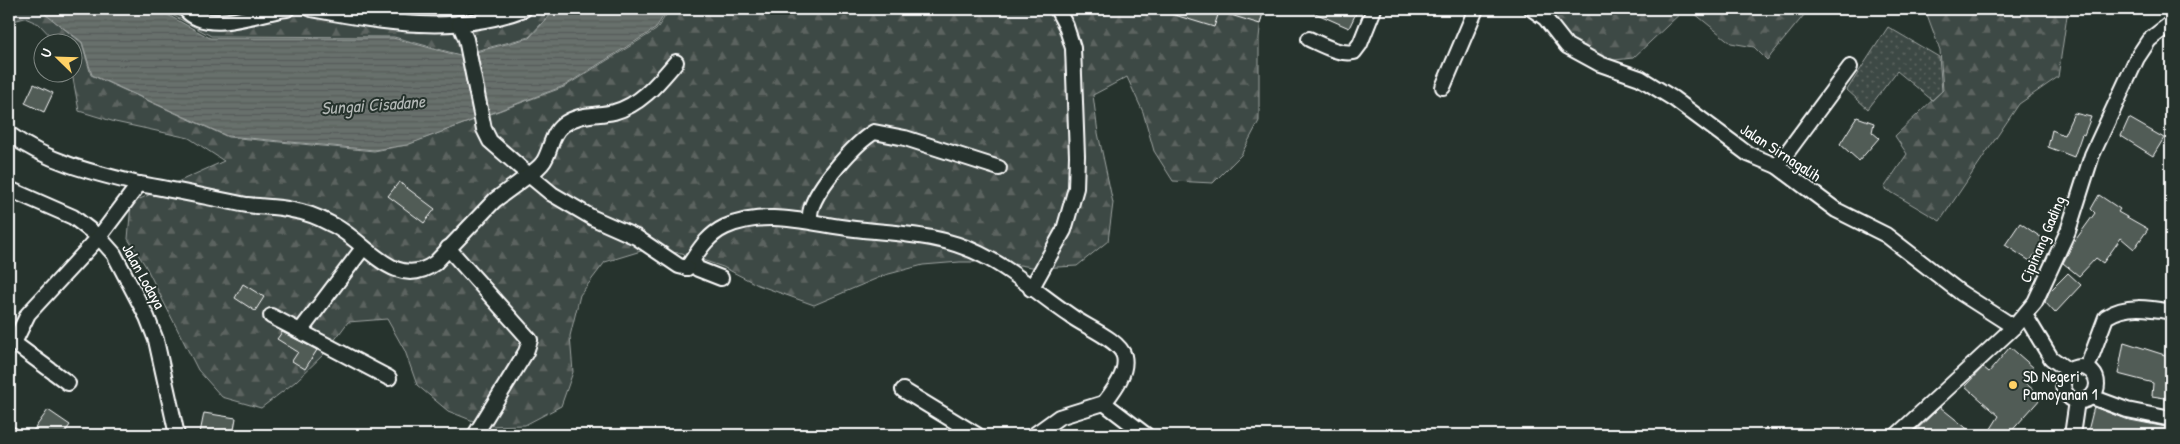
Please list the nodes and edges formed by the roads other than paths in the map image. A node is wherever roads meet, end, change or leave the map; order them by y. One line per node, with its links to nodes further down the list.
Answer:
1 (185, 9): 2 (street)
2 (287, 9)
3 (311, 9): 9 (street)
4 (524, 9): 10 (street)
5 (1057, 9): 28 (street)
6 (1374, 9): 12 (street)
7 (1476, 9): 15 (street)
8 (1532, 9): 17 (street, Jalan Sirnagalih)
9 (386, 14): 10 (street)
10 (459, 23): 19 (street)
11 (2171, 23): 30 (street, Cipinang Gading)
12 (1309, 39)
13 (676, 62): 19 (street)
14 (1850, 67): 17 (street)
15 (1443, 87)
16 (9, 134): 20 (street)
17 (1777, 166): 32 (street, Jalan Sirnagalih)
18 (999, 168): 22 (street)
19 (529, 175): 25 (street); 26 (street)
20 (138, 184): 23 (street); 24 (street)
21 (9, 189): 23 (street, Jalan Lodaya)
22 (810, 220): 26 (street); 28 (street)
23 (99, 237): 34 (street); 44 (street, Jalan Lodaya)
24 (363, 248): 25 (street); 33 (street)
25 (448, 248): 45 (street)
26 (687, 268): 27 (street)
27 (721, 278)
28 (1032, 289): 42 (street)
29 (2171, 312): 35 (street)
30 (2024, 315): 32 (street, Cipinang Gading); 36 (street)
31 (271, 316): 33 (street)
32 (2014, 327): 49 (street, Cipinang Gading)
33 (301, 330): 37 (street)
34 (11, 346): 38 (street)
35 (2087, 368): 36 (street); 40 (street)
36 (2069, 371): 41 (street)
37 (389, 378)
38 (68, 383)
39 (903, 390): 46 (street)
40 (2092, 397): 41 (street); 43 (street)
41 (2076, 401): 50 (street)
42 (1104, 404): 47 (street); 48 (street)
43 (2171, 419)
44 (177, 435)
45 (475, 435)
46 (977, 435)
47 (1034, 435)
48 (1146, 435)
49 (1897, 435)
50 (2072, 435)

